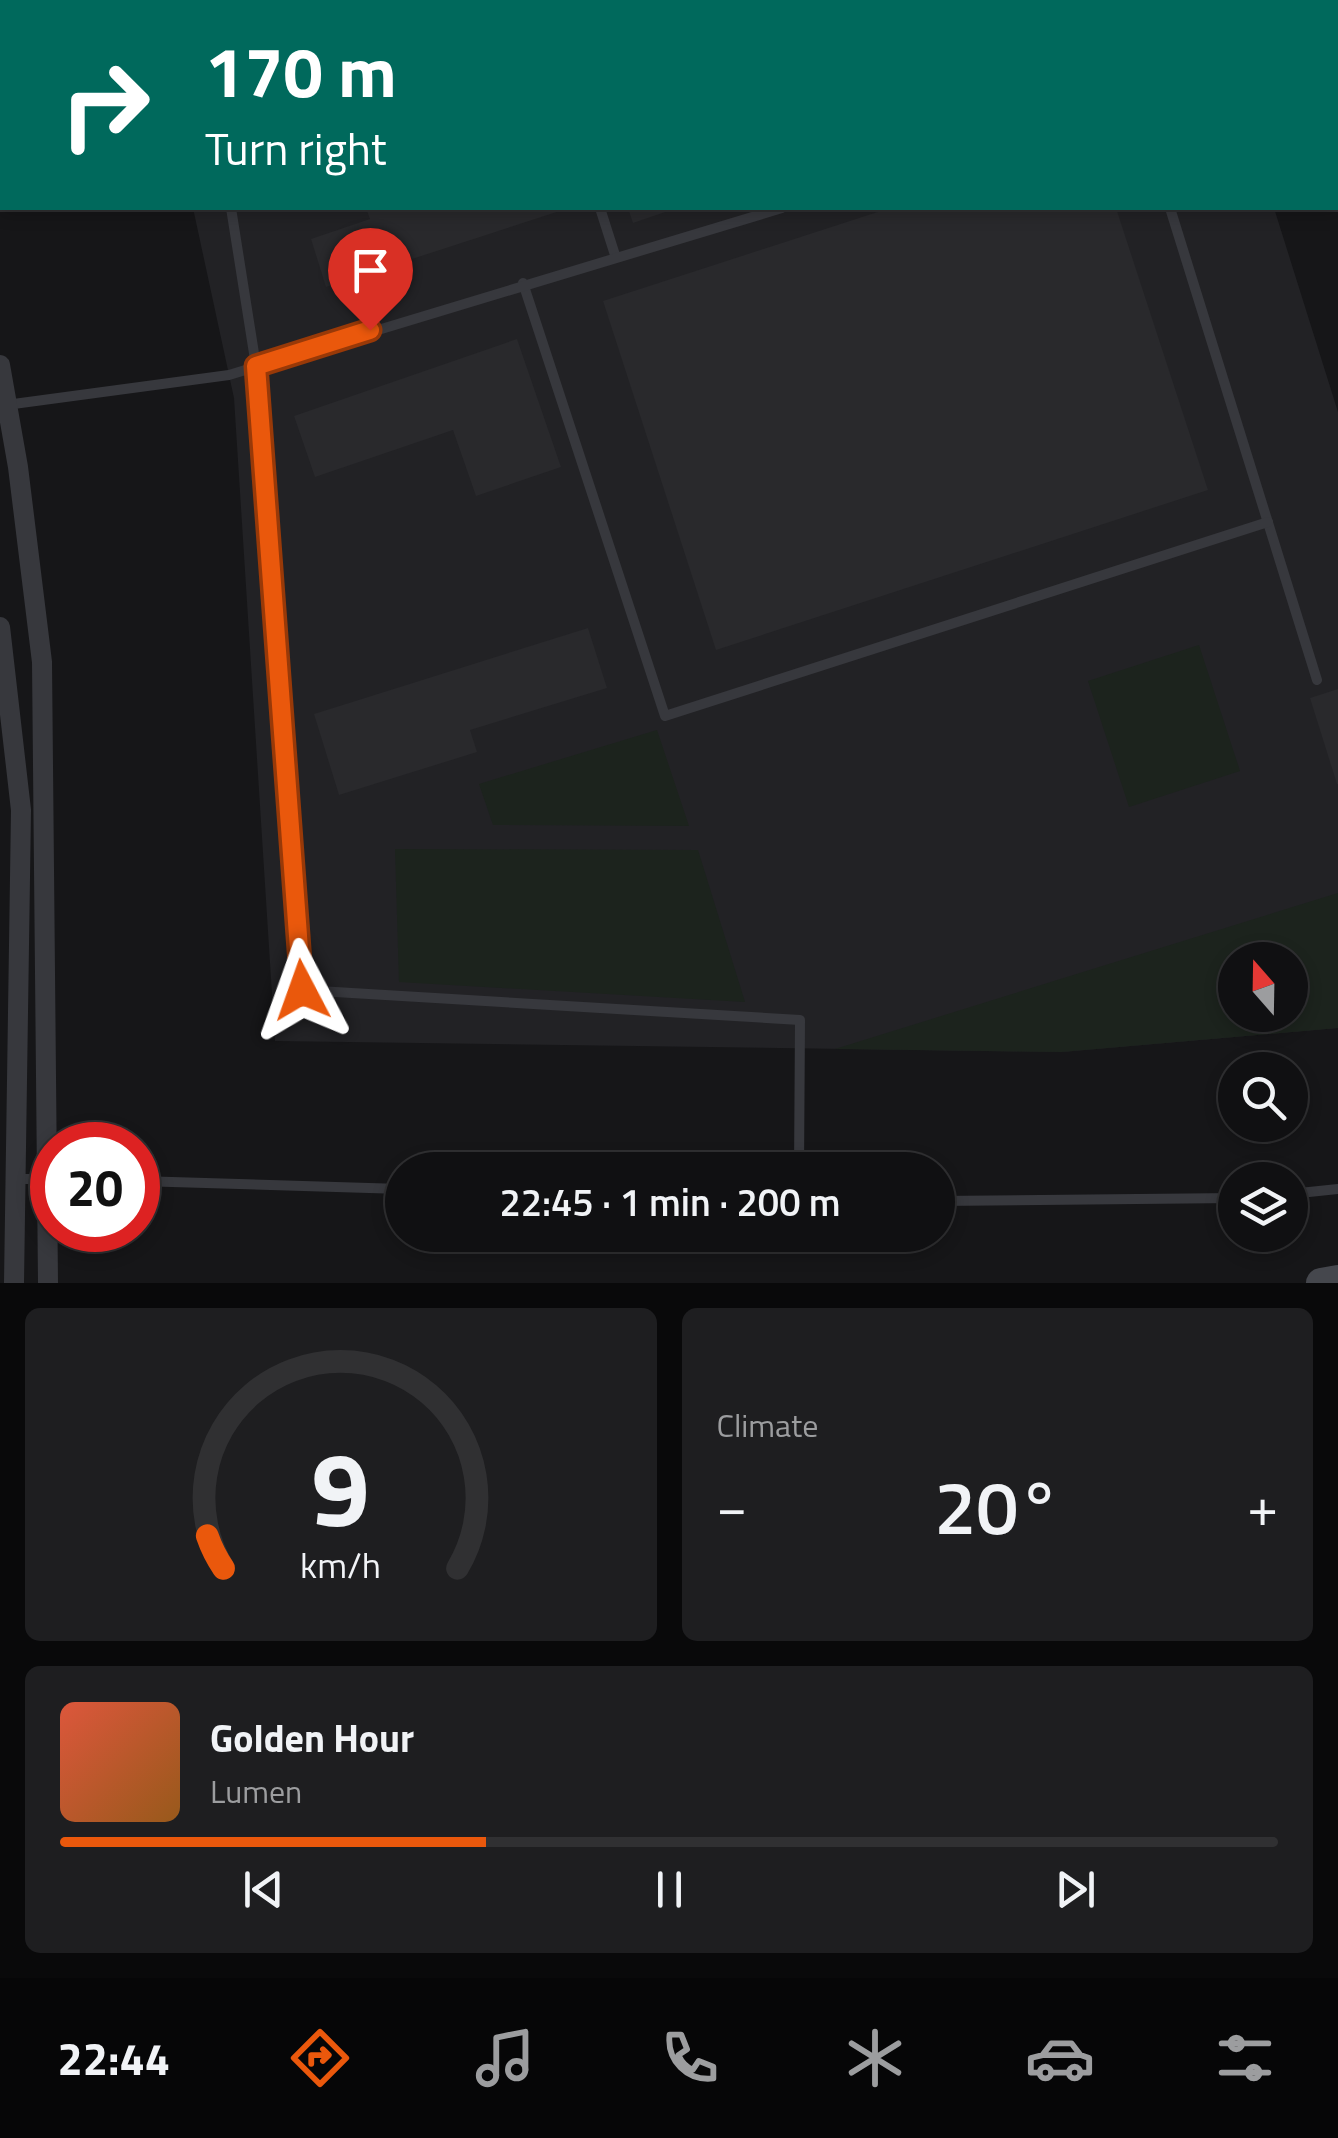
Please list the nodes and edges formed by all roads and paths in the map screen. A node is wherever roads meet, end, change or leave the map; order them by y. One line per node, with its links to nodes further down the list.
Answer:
1 (231, 210): 8 (lane)
2 (601, 210): 5 (lane)
3 (775, 210): 5 (lane)
4 (1171, 210): 10 (lane)
5 (615, 255): 6 (lane)
6 (523, 283): 8 (lane); 10 (lane)
7 (0, 365): 9 (street)
8 (256, 366): 9 (lane); 14 (lane)
9 (4, 406): 13 (street)
10 (1268, 522): 12 (lane)
11 (0, 627): 15 (street)
12 (1316, 680)
13 (49, 1122)
14 (800, 1152)
15 (16, 1179): 16 (lane); 25 (street)
16 (30, 1179)
17 (160, 1182): 18 (lane)
18 (385, 1189)
19 (1338, 1190): 20 (lane)
20 (1308, 1192)
21 (1218, 1198): 22 (lane)
22 (955, 1201)
23 (49, 1252): 26 (street)
24 (1338, 1280): 27 (street)
25 (14, 1283)
26 (48, 1283)
27 (1321, 1283)

